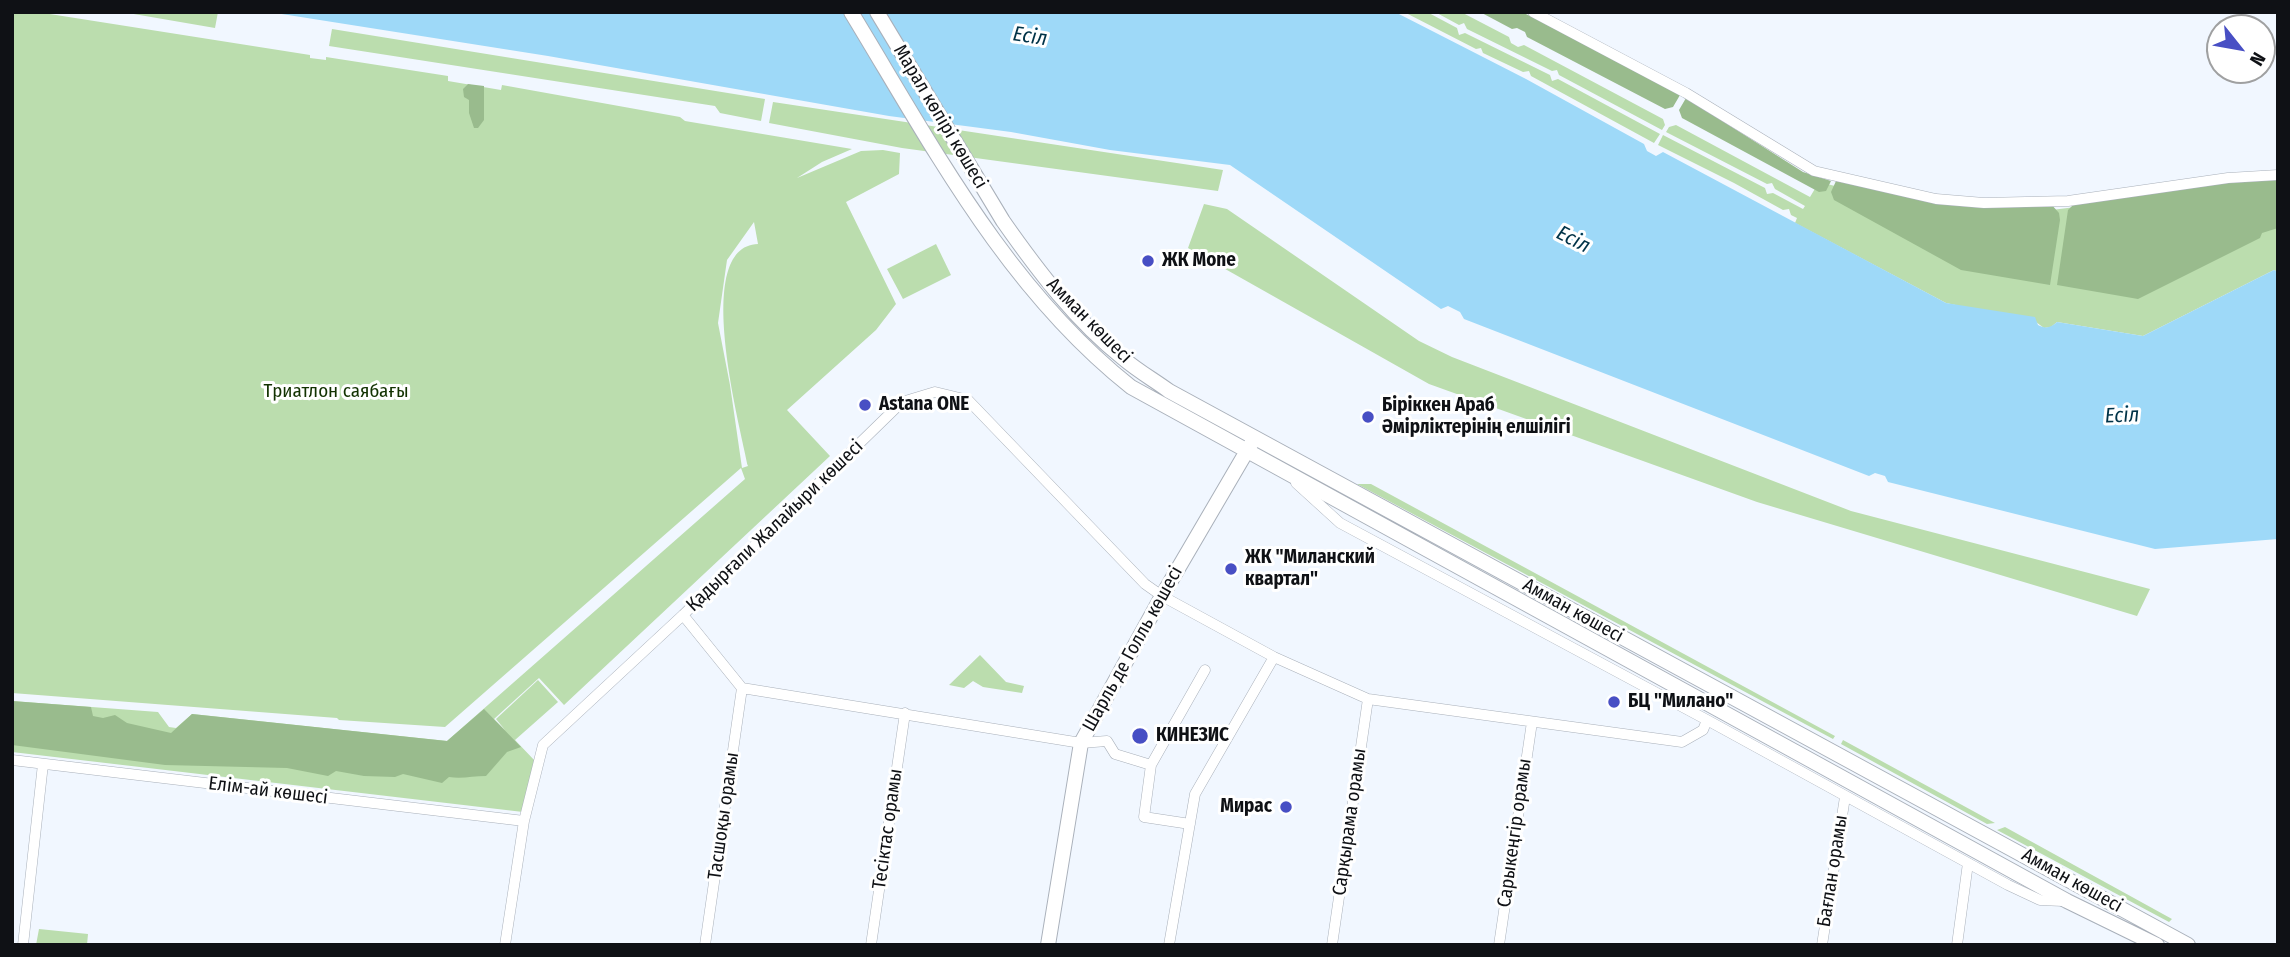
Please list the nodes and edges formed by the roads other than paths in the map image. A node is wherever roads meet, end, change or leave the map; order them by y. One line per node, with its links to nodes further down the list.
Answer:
1 (851, 12): 5 (main road, Марал көпірі көшесі)
2 (877, 12): 6 (main road, Марал көпірі көшесі)
3 (1533, 12): 4 (street)
4 (2278, 175)
5 (975, 215): 8 (main road, Амман көшесі)
6 (1003, 221): 7 (main road, Амман көшесі)
7 (1255, 438): 8 (main road, Шарль де Голль көшесі); 28 (main road, Амман көшесі)
8 (1246, 452): 9 (main road, Амман көшесі); 10 (main road, Шарль де Голль көшесі)
9 (1283, 471): 17 (street, Амман көшесі); 27 (main road, Амман көшесі)
10 (1162, 596): 11 (street, Қадырғали Жалайыри көшесі); 12 (street, Қадырғали Жалайыри көшесі); 19 (main road, Шарль де Голль көшесі)
11 (682, 615): 14 (street); 24 (street, Қадырғали Жалайыри көшесі)
12 (1274, 657): 15 (street, Қадырғали Жалайыри көшесі); 25 (street)
13 (1205, 670): 22 (street)
14 (742, 688): 16 (street); 31 (street, Тасшоқы орамы)
15 (1368, 699): 18 (street, Қадырғали Жалайыри көшесі); 35 (street, Сарқырама орамы)
16 (905, 713): 19 (street); 32 (street, Тесіктас орамы)
17 (1707, 720): 18 (street, Қадырғали Жалайыри көшесі); 23 (street, Амман көшесі)
18 (1532, 722): 36 (street, Сарыкеңгір орамы)
19 (1081, 743): 22 (street); 33 (main road, Шарль де Голль көшесі)
20 (12, 760): 21 (street, Елім-ай көшесі)
21 (43, 764): 24 (street, Елім-ай көшесі); 29 (street)
22 (1151, 765): 25 (street)
23 (1845, 797): 26 (street, Амман көшесі); 37 (street, Бағлан орамы)
24 (524, 821): 30 (street, Қадырғали Жалайыри көшесі)
25 (1190, 824): 34 (street)
26 (1968, 863): 27 (street, Амман көшесі); 38 (street)
27 (2067, 901): 28 (main road, Амман көшесі)
28 (2144, 935): 39 (main road, Амман көшесі); 40 (main road, Амман көшесі)
29 (23, 945)
30 (505, 945)
31 (705, 945)
32 (871, 945)
33 (1048, 945)
34 (1170, 945)
35 (1332, 945)
36 (1499, 945)
37 (1822, 945)
38 (1957, 945)
39 (2157, 945)
40 (2188, 945)

